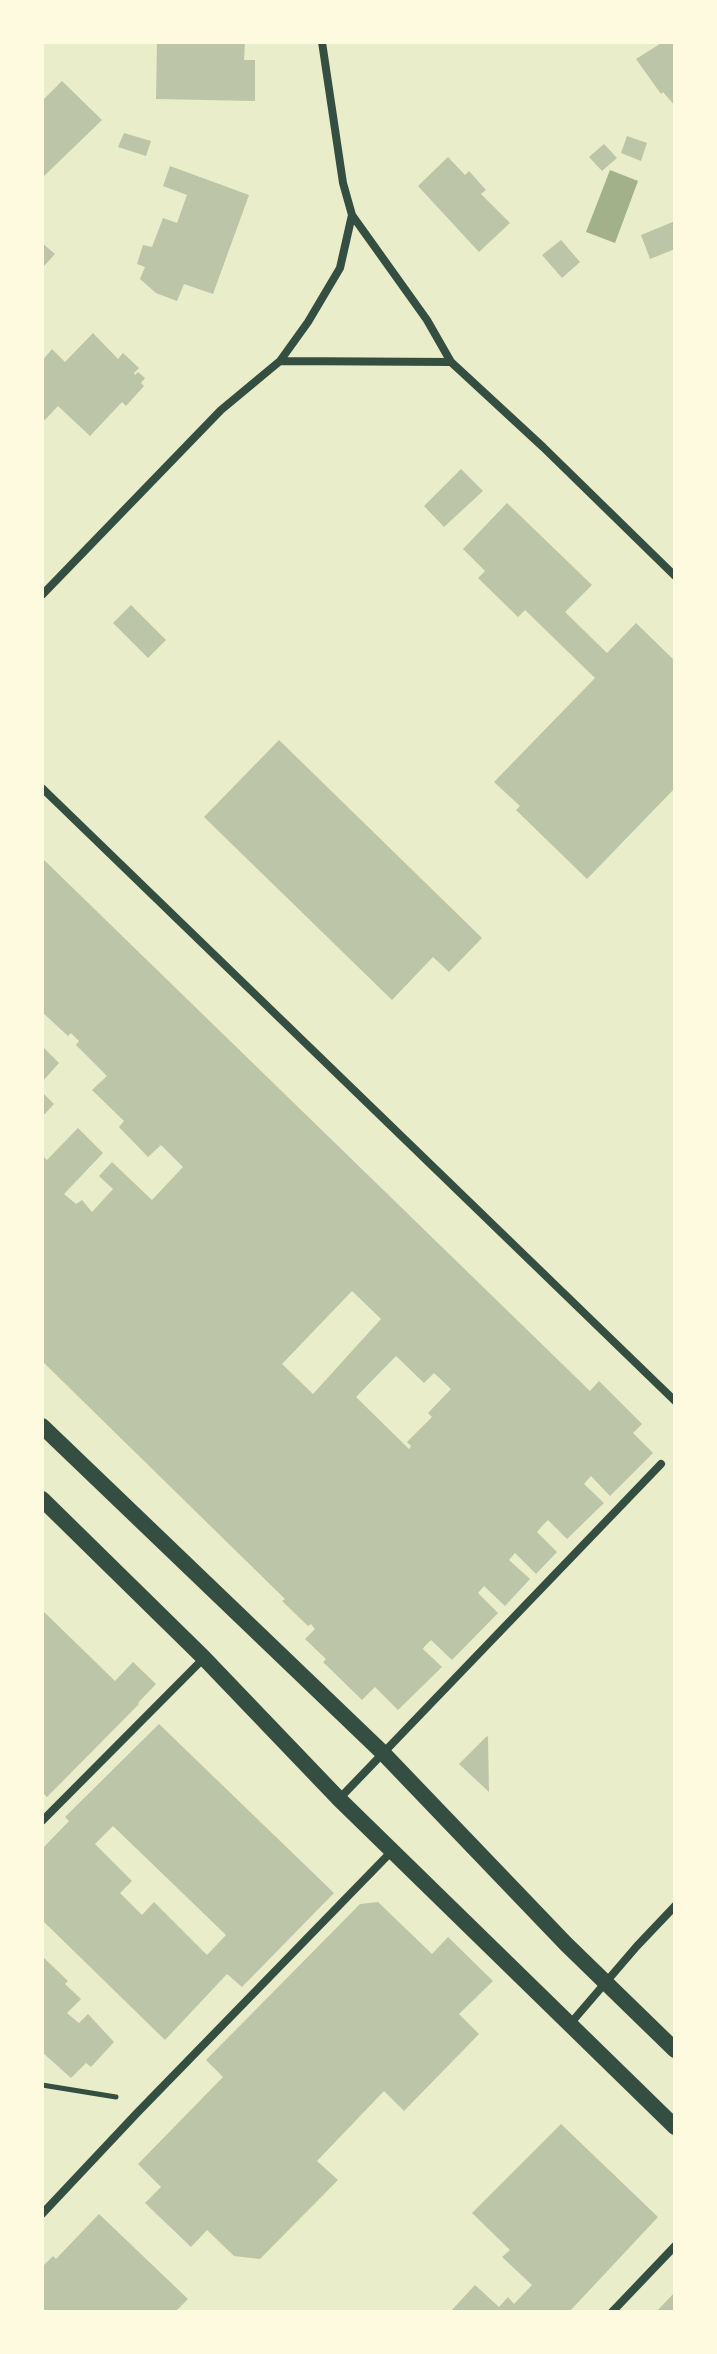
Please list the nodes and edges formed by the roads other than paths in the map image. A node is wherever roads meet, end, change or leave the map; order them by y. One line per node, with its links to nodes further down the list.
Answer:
1 (322, 42): 2 (street)
2 (352, 215): 3 (street); 4 (street)
3 (280, 361): 4 (street); 6 (street)
4 (451, 362): 5 (street)
5 (675, 576)
6 (42, 595)
7 (42, 788): 8 (street)
8 (675, 1401)
9 (42, 1426): 13 (main road)
10 (661, 1464): 13 (street)
11 (42, 1499): 12 (main road)
12 (204, 1658): 14 (main road); 15 (street)
13 (383, 1753): 14 (street); 18 (main road)
14 (339, 1799): 16 (main road)
15 (42, 1821)
16 (392, 1850): 19 (main road); 22 (street)
17 (675, 1906): 18 (street)
18 (606, 1982): 19 (street); 20 (main road)
19 (570, 2025): 21 (main road)
20 (675, 2050)
21 (675, 2127)
22 (42, 2214)
23 (675, 2246): 24 (street)
24 (612, 2312)

